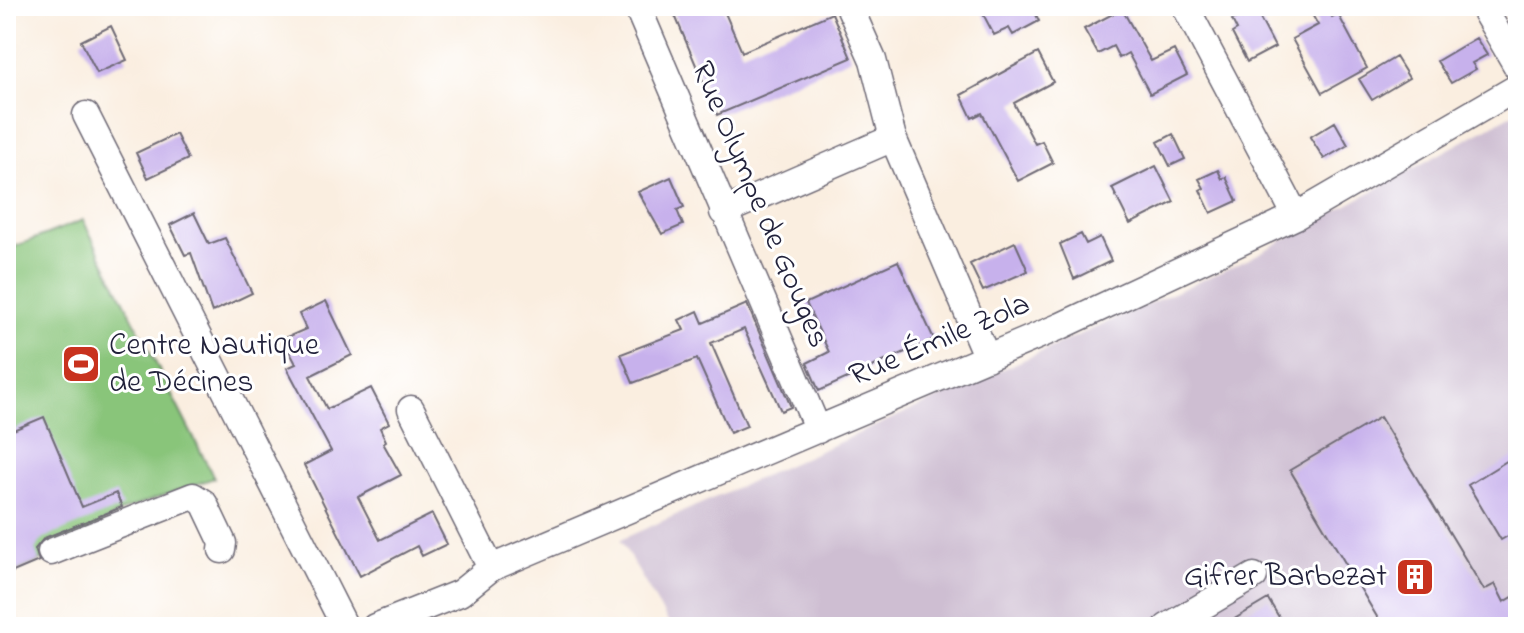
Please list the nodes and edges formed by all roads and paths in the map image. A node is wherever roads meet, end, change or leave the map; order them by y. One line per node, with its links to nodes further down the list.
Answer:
1 (637, 6): 9 (street, Rue Olympe de Gouges)
2 (849, 6): 8 (street)
3 (1185, 6): 10 (street)
4 (1482, 6): 5 (street)
5 (1518, 68)
6 (1518, 87): 10 (street, Rue Émile Zola)
7 (86, 115): 19 (street)
8 (893, 138): 9 (street); 11 (street)
9 (723, 212): 13 (street, Rue Olympe de Gouges)
10 (1296, 216): 11 (street, Rue Émile Zola)
11 (987, 358): 13 (street, Rue Émile Zola)
12 (411, 409): 16 (street)
13 (818, 430): 16 (street, Rue Émile Zola)
14 (222, 550): 15 (street)
15 (51, 552)
16 (491, 568): 18 (street, Rue Émile Zola)
17 (1254, 576): 21 (street)
18 (408, 621): 20 (street, Rue Émile Zola)
19 (345, 627)
20 (375, 627)
21 (1167, 627)

